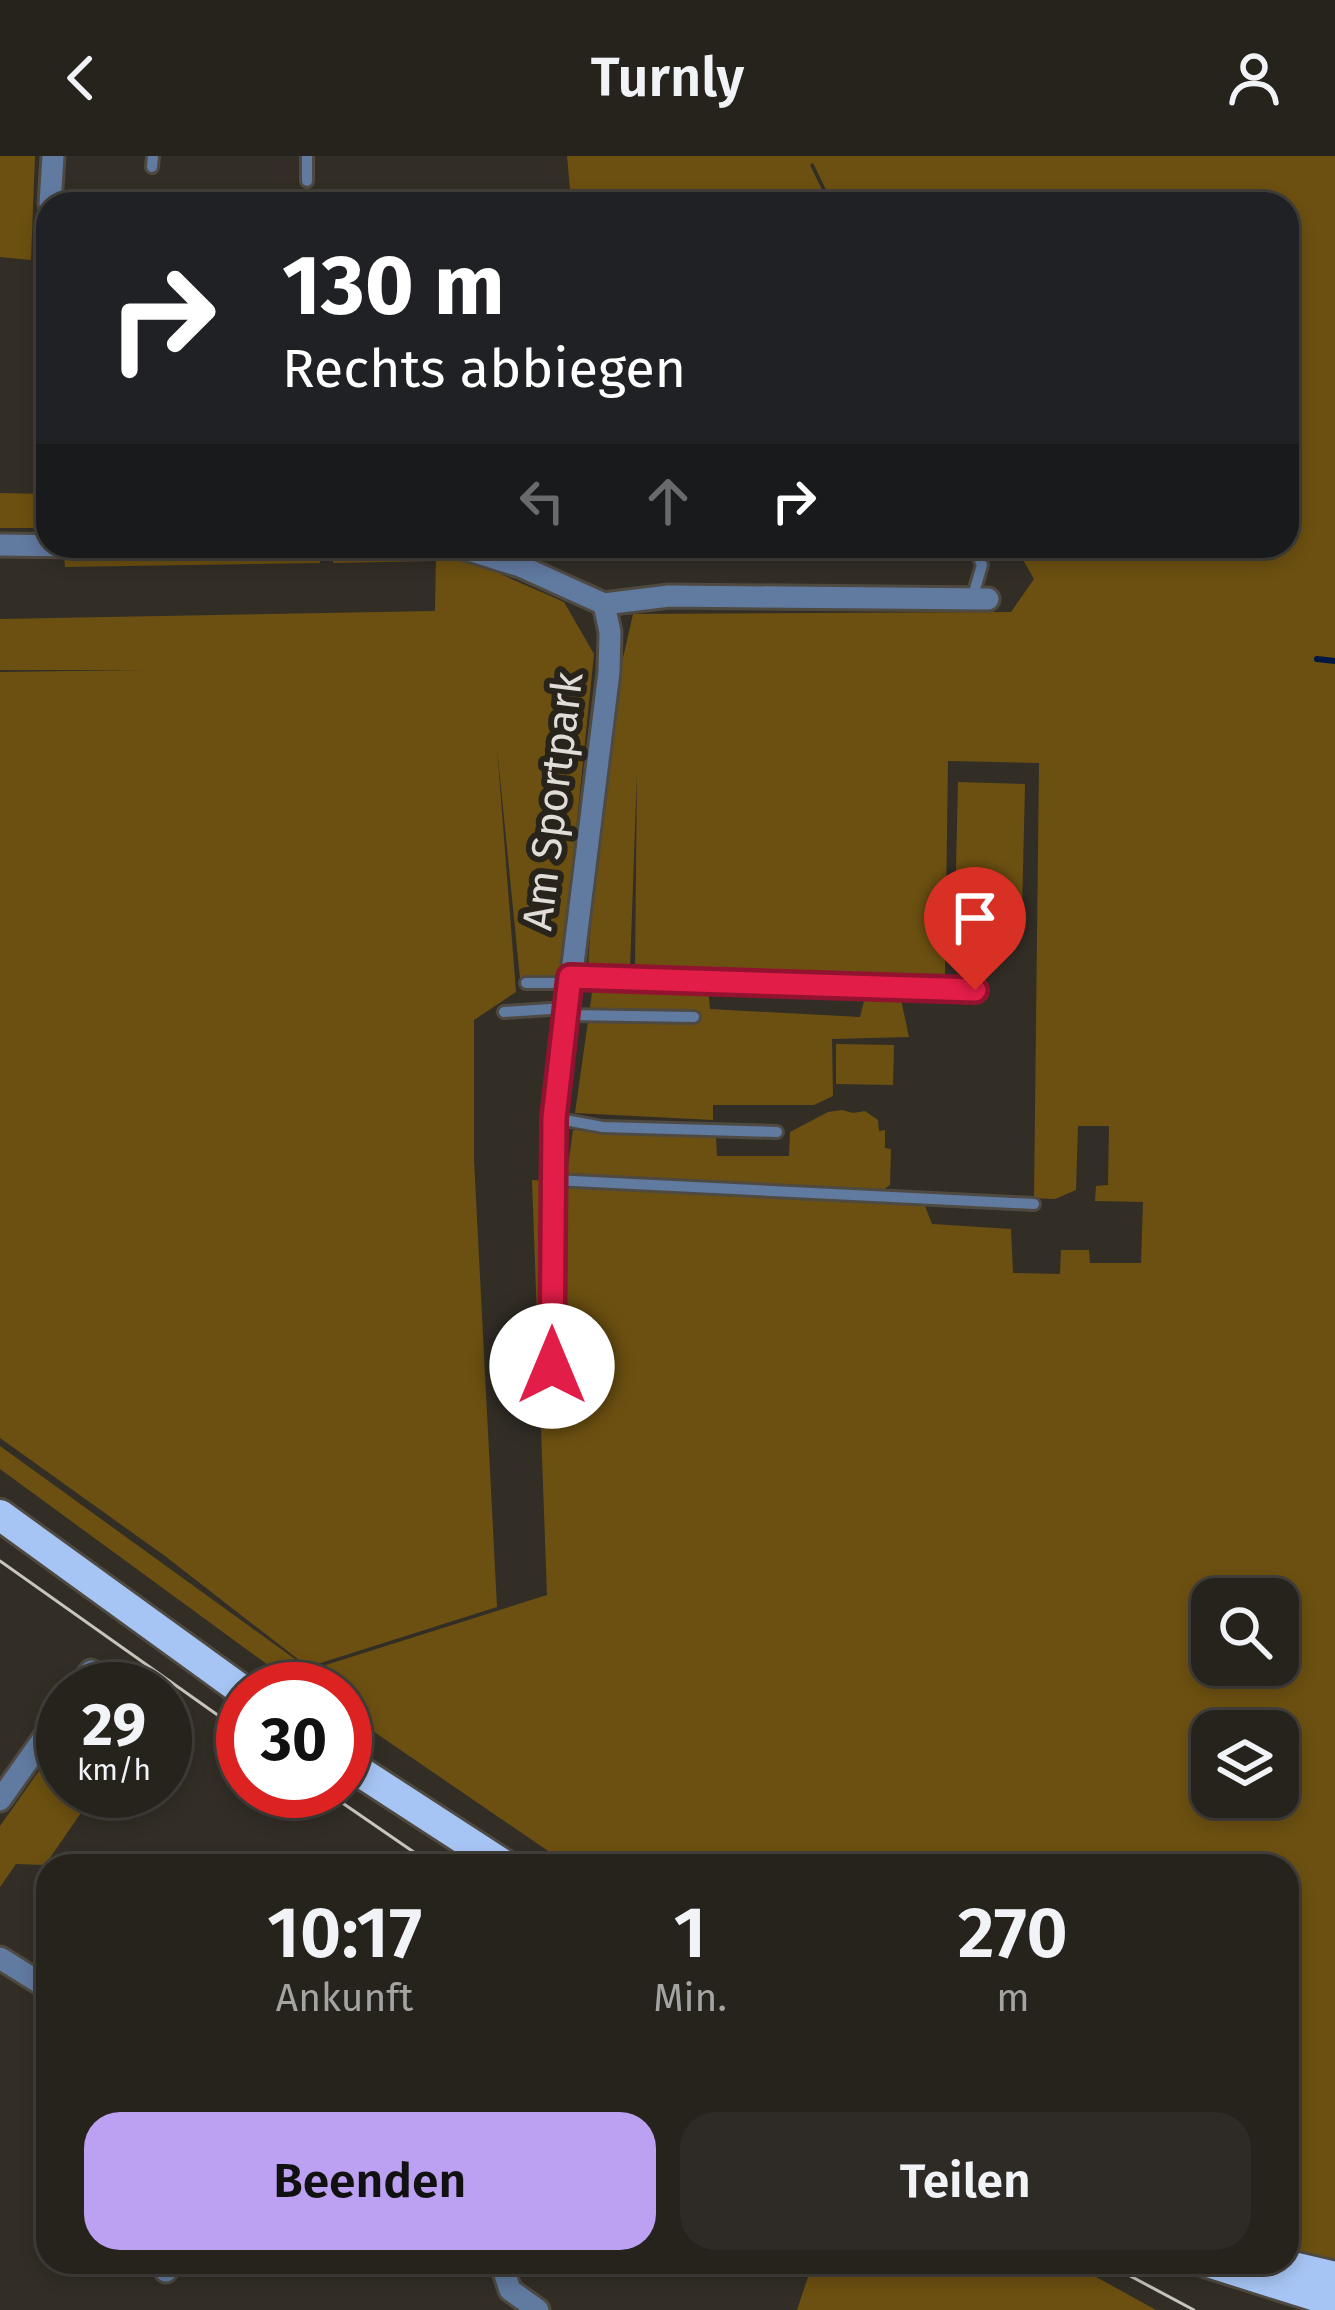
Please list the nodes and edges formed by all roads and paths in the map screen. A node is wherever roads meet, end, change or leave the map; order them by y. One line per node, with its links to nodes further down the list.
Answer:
1 (53, 156): 4 (street)
2 (308, 156): 3 (lane)
3 (307, 181)
4 (51, 192)
5 (0, 545): 6 (street)
6 (36, 546)
7 (492, 558): 10 (street)
8 (979, 558): 9 (lane)
9 (980, 599): 10 (street)
10 (604, 604): 12 (street, Am Sportpark)
11 (977, 931): 12 (lane)
12 (569, 980): 13 (lane); 15 (street, Am Sportpark)
13 (526, 983)
14 (504, 1012): 15 (lane)
15 (566, 1012): 16 (lane); 17 (street, Am Sportpark)
16 (694, 1017)
17 (554, 1118): 18 (lane); 19 (street, Am Sportpark)
18 (777, 1132)
19 (553, 1180): 20 (lane); 21 (street, Am Sportpark)
20 (1034, 1204)
21 (552, 1366)
22 (0, 1515): 23 (main road)
23 (216, 1671)
24 (36, 1749): 26 (street)
25 (372, 1779): 27 (main road)
26 (0, 1800)
27 (487, 1854)
28 (3, 1967): 29 (street)
29 (36, 1982)
30 (1299, 2268): 33 (main road)
31 (505, 2274): 35 (street)
32 (1241, 2274): 34 (main road)
33 (1335, 2277)
34 (1335, 2302)
35 (538, 2310)

